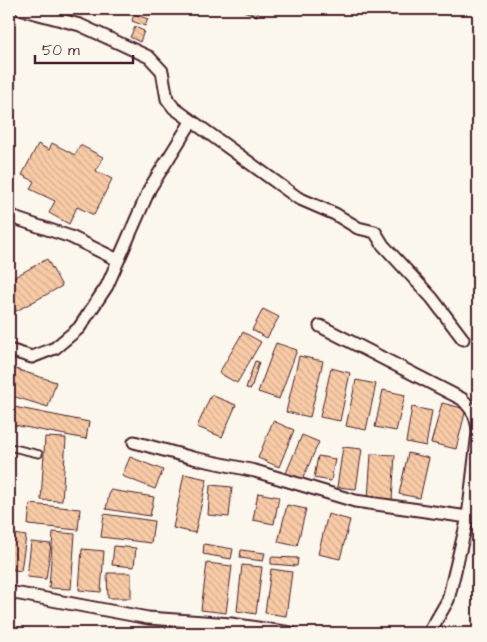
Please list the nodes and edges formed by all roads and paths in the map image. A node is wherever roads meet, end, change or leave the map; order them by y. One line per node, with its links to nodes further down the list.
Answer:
1 (20, 9): 2 (street)
2 (191, 122): 4 (street); 6 (street)
3 (9, 213): 4 (street)
4 (118, 260): 7 (street)
5 (320, 326): 11 (street)
6 (463, 339)
7 (9, 350)
8 (134, 442): 11 (street)
9 (9, 447): 10 (lane)
10 (39, 454)
11 (473, 517): 14 (street)
12 (9, 592): 13 (street)
13 (291, 633)
14 (429, 633)

